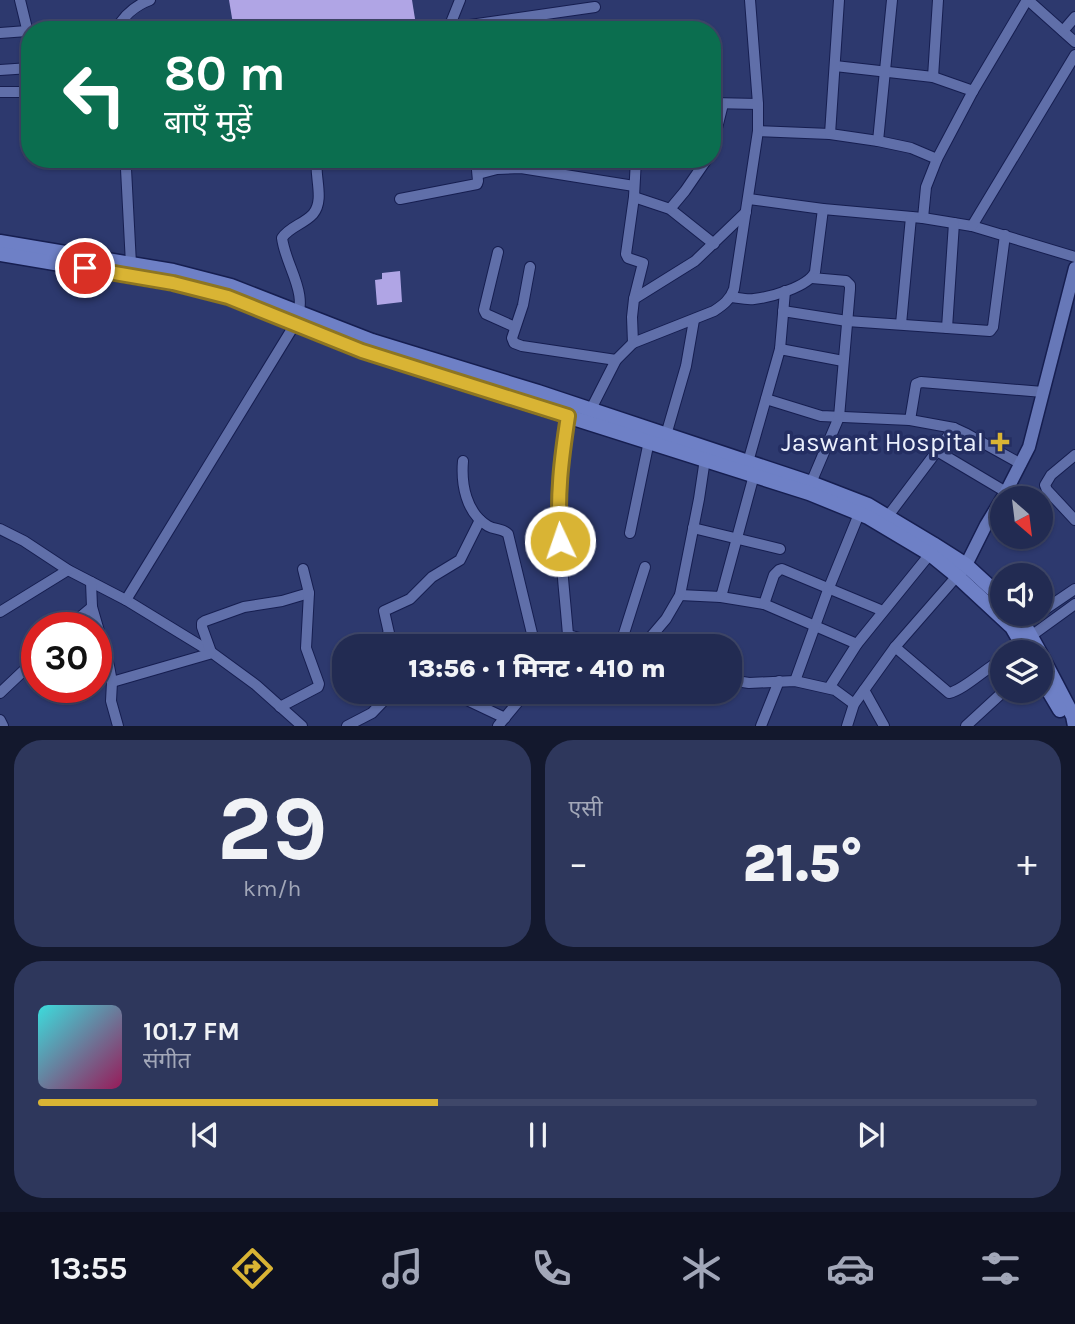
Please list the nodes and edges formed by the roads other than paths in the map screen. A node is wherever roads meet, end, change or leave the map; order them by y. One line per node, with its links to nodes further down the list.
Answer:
1 (20, 0): 11 (street)
2 (150, 0): 12 (street)
3 (460, 0): 13 (street)
4 (750, 0): 29 (street)
5 (839, 0): 20 (street)
6 (892, 0): 23 (street)
7 (938, 0): 24 (street)
8 (1028, 0): 15 (street); 27 (street)
9 (595, 7): 14 (street)
10 (1075, 17): 15 (street)
11 (25, 21)
12 (122, 21)
13 (452, 21)
14 (502, 21)
15 (1063, 31): 18 (street)
16 (0, 33): 17 (street)
17 (21, 35)
18 (1075, 42)
19 (1075, 55): 50 (street)
20 (835, 66): 23 (street); 31 (street)
21 (21, 69): 22 (street)
22 (0, 70)
23 (884, 71): 24 (street); 32 (street)
24 (933, 76): 27 (street)
25 (0, 92): 26 (street)
26 (21, 92)
27 (973, 92): 33 (street)
28 (721, 103): 29 (street)
29 (758, 104): 30 (street)
30 (758, 131): 31 (street); 43 (street)
31 (830, 134): 32 (street)
32 (878, 141): 33 (street)
33 (937, 159): 48 (street)
34 (316, 168): 66 (street)
35 (477, 168): 39 (street)
36 (635, 168): 40 (street)
37 (701, 168): 44 (street)
38 (126, 169): 59 (street)
39 (478, 174): 40 (street); 42 (street)
40 (634, 186): 41 (street)
41 (634, 197): 44 (street); 64 (street)
42 (400, 199)
43 (748, 199): 45 (street); 46 (street)
44 (670, 209): 53 (street)
45 (823, 209): 47 (street); 61 (street)
46 (746, 212): 53 (street); 63 (street)
47 (911, 216): 48 (street); 69 (street)
48 (923, 218): 49 (street)
49 (954, 223): 50 (street); 71 (street)
50 (972, 226): 51 (street)
51 (1005, 235): 56 (street); 71 (street)
52 (0, 243): 57 (main road)
53 (714, 244): 64 (street)
54 (498, 252): 70 (street)
55 (0, 254): 57 (main road)
56 (1075, 257)
57 (65, 259): 59 (main road)
58 (530, 267): 70 (street)
59 (130, 270): 66 (main road)
60 (1074, 277): 76 (street)
61 (812, 278): 62 (street); 68 (street)
62 (785, 291): 63 (street); 65 (street)
63 (732, 297): 67 (street)
64 (634, 299): 72 (street)
65 (783, 310): 68 (street); 73 (street)
66 (298, 319): 78 (main road); 116 (street)
67 (694, 320): 72 (street); 83 (street)
68 (847, 321): 69 (street); 75 (street)
69 (901, 324): 71 (street)
70 (515, 327): 74 (street)
71 (947, 328)
72 (633, 343): 74 (street)
73 (780, 349): 75 (street); 77 (street)
74 (616, 360): 79 (street)
75 (843, 361): 80 (street)
76 (1043, 392): 81 (street); 89 (street)
77 (766, 398): 80 (street); 90 (street)
78 (570, 410): 79 (main road); 128 (street)
79 (588, 415): 83 (main road); 84 (main road)
80 (839, 417): 81 (street); 91 (street)
81 (910, 420): 82 (street)
82 (954, 428): 85 (street); 89 (street)
83 (666, 435): 90 (main road)
84 (649, 441): 87 (main road); 101 (street)
85 (937, 451): 92 (street); 95 (street)
86 (1075, 455): 98 (street)
87 (705, 459): 90 (main road); 99 (street)
88 (463, 461): 97 (street)
89 (1021, 464): 93 (street)
90 (751, 468): 91 (main road); 94 (main road); 102 (street)
91 (811, 483): 95 (main road)
92 (996, 486)
93 (1009, 486)
94 (859, 514): 104 (main road); 111 (street)
95 (888, 516): 108 (main road)
96 (990, 518): 108 (street)
97 (480, 520): 126 (street); 127 (street)
98 (1075, 520)
99 (693, 528): 102 (street); 114 (street)
100 (0, 529): 107 (street)
101 (631, 533)
102 (737, 538): 103 (street); 115 (street)
103 (780, 549)
104 (930, 554): 108 (main road); 121 (street)
105 (645, 567): 129 (street)
106 (303, 569): 113 (street)
107 (68, 570): 109 (street); 122 (street)
108 (961, 571): 112 (main road); 131 (main road); 133 (street)
109 (91, 582): 116 (street); 120 (street)
110 (1075, 589): 118 (street)
111 (828, 590): 117 (street); 121 (street); 125 (street)
112 (990, 590)
113 (309, 593): 134 (street); 152 (street)
114 (680, 595): 115 (street); 130 (street)
115 (721, 597): 117 (street)
116 (126, 600): 134 (street)
117 (764, 604): 125 (street)
118 (1053, 604)
119 (1075, 604): 131 (street)
120 (92, 607): 123 (street); 124 (street)
121 (883, 611): 132 (street)
122 (0, 612)
123 (86, 612)
124 (93, 612)
125 (816, 626): 132 (street); 139 (street)
126 (387, 634)
127 (532, 634)
128 (568, 634)
129 (624, 634)
130 (653, 634)
131 (1023, 638)
132 (857, 644): 142 (street)
133 (895, 647): 135 (street); 143 (street)
134 (211, 652): 140 (street); 152 (street)
135 (990, 667)
136 (21, 673): 144 (street)
137 (1053, 677): 163 (main road)
138 (779, 681): 139 (street); 141 (street); 159 (street)
139 (795, 681): 142 (street)
140 (112, 682)
141 (742, 682)
142 (829, 688): 151 (street)
143 (864, 690): 151 (street); 161 (street)
144 (0, 693)
145 (1053, 698): 163 (main road)
146 (112, 703): 156 (street)
147 (991, 703): 162 (street)
148 (381, 704): 158 (street)
149 (470, 704): 154 (street)
150 (516, 704): 154 (street)
151 (854, 704): 160 (street)
152 (281, 707): 157 (street)
153 (0, 720): 155 (street)
154 (501, 722)
155 (3, 726)
156 (118, 726)
157 (303, 726)
158 (346, 726)
159 (761, 726)
160 (847, 726)
161 (884, 726)
162 (966, 726)
163 (1073, 726)

